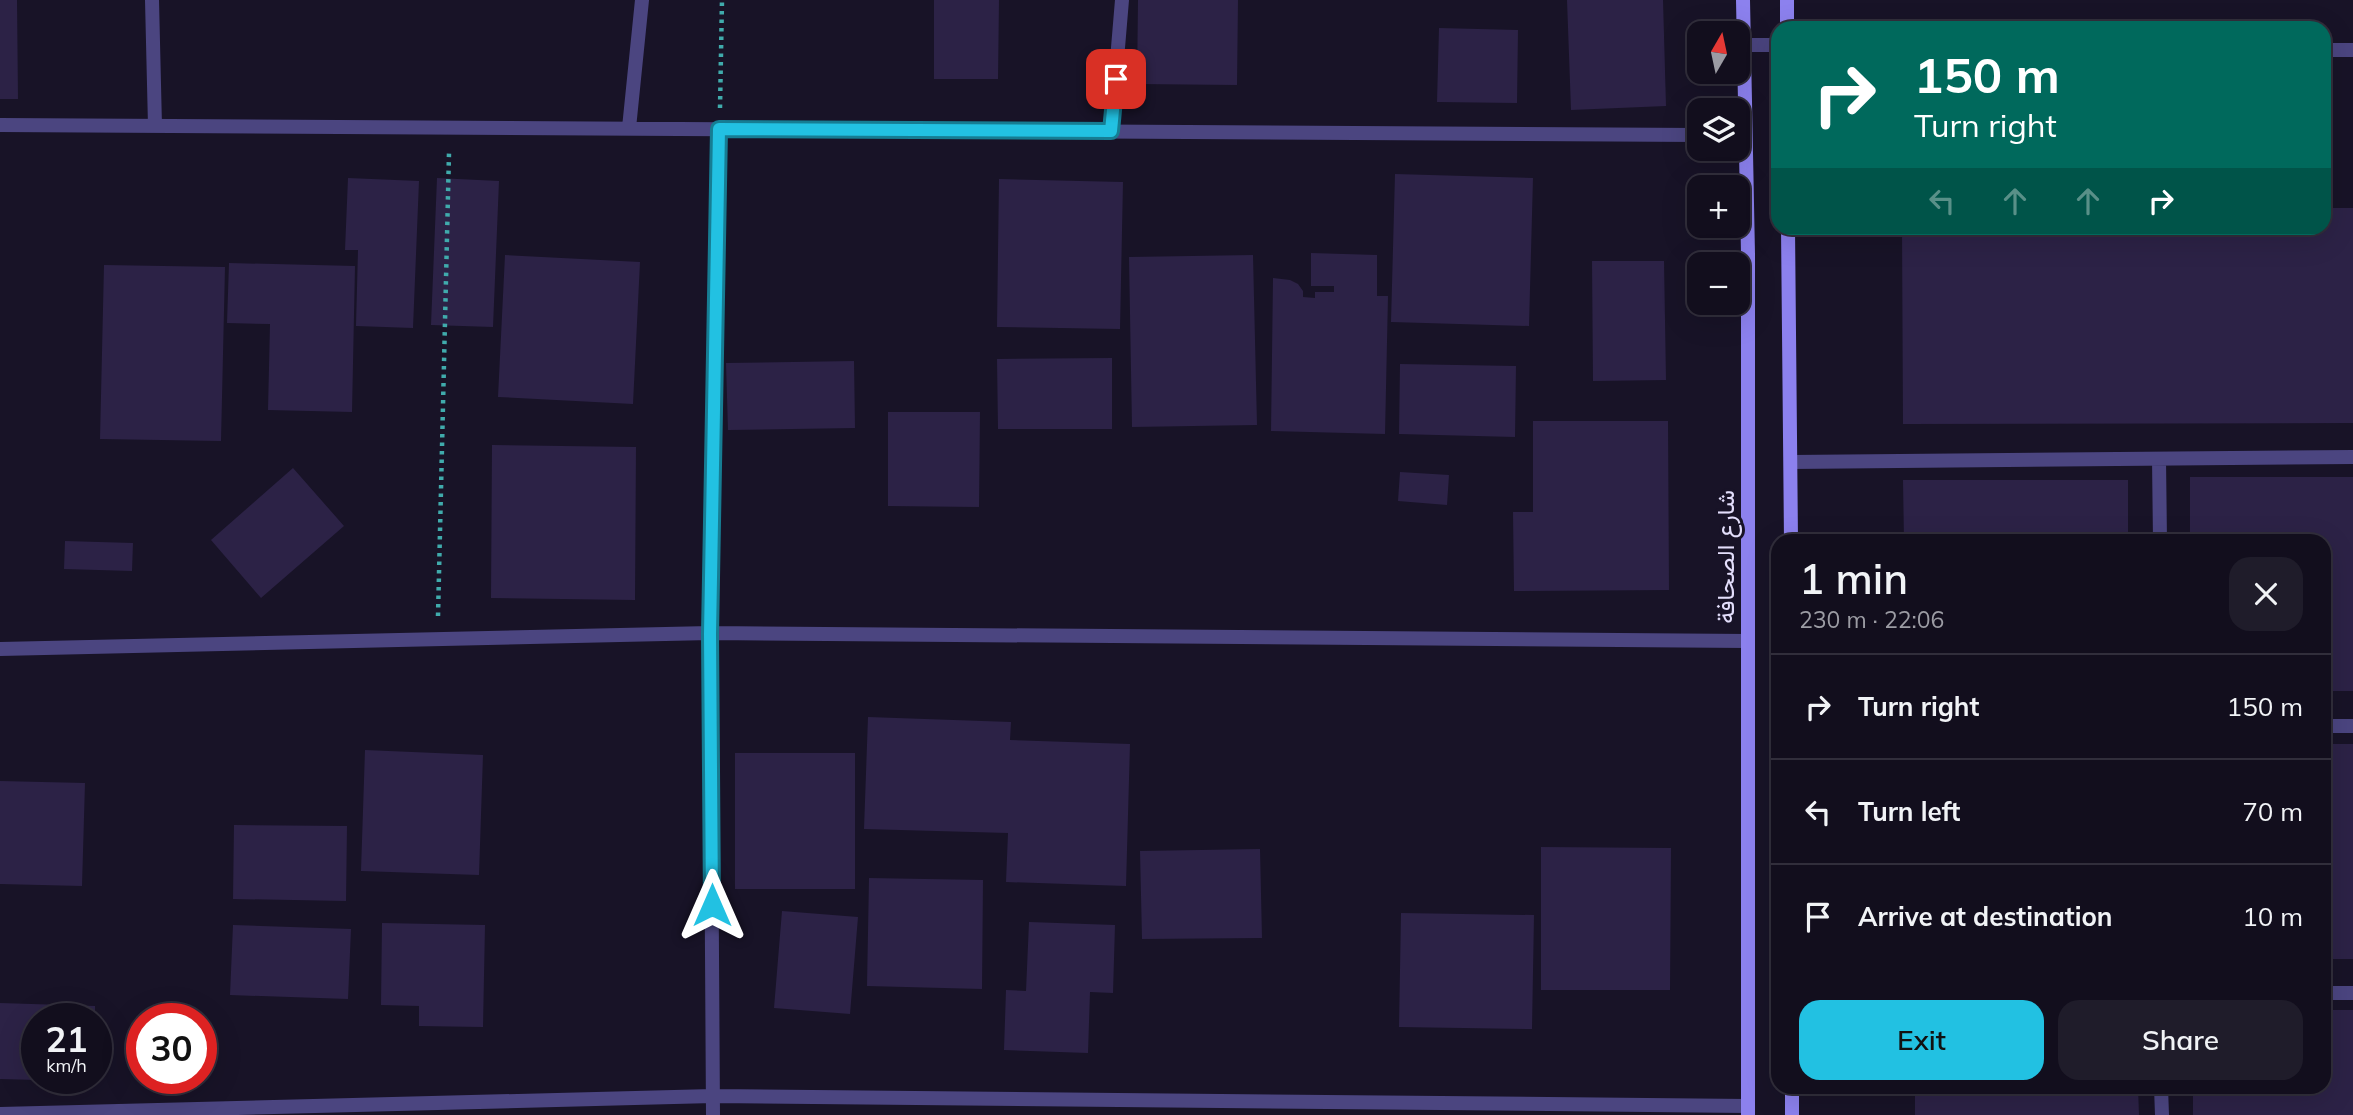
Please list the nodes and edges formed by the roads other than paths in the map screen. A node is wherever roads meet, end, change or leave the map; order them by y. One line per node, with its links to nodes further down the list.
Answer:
1 (152, 0): 13 (street)
2 (642, 0): 14 (street)
3 (1122, 0): 16 (street)
4 (1742, 0): 6 (main road, شارع الصحافة)
5 (1787, 0): 7 (main road)
6 (1743, 21)
7 (1787, 21)
8 (1750, 45): 9 (street)
9 (1771, 46)
10 (2331, 50): 11 (street)
11 (2353, 50)
12 (0, 125): 13 (street)
13 (155, 126): 14 (street)
14 (629, 128): 15 (street)
15 (719, 129): 16 (street); 25 (street)
16 (1111, 131): 17 (street)
17 (1687, 135)
18 (1743, 161): 26 (main road, شارع الصحافة)
19 (1788, 235): 22 (main road)
20 (2353, 457): 21 (street)
21 (2159, 459): 22 (street); 24 (street)
22 (1791, 462): 23 (main road)
23 (1791, 534)
24 (2160, 534)
25 (710, 634): 26 (street); 27 (street); 34 (street)
26 (1747, 641): 35 (main road, شارع الصحافة)
27 (0, 649)
28 (2331, 726): 29 (street)
29 (2353, 726)
30 (2331, 993): 31 (street)
31 (2353, 993)
32 (1792, 1094): 38 (main road)
33 (2161, 1094): 39 (street)
34 (713, 1096): 35 (street); 36 (street); 37 (street)
35 (1748, 1111)
36 (0, 1114)
37 (713, 1115)
38 (1792, 1115)
39 (2162, 1115)

